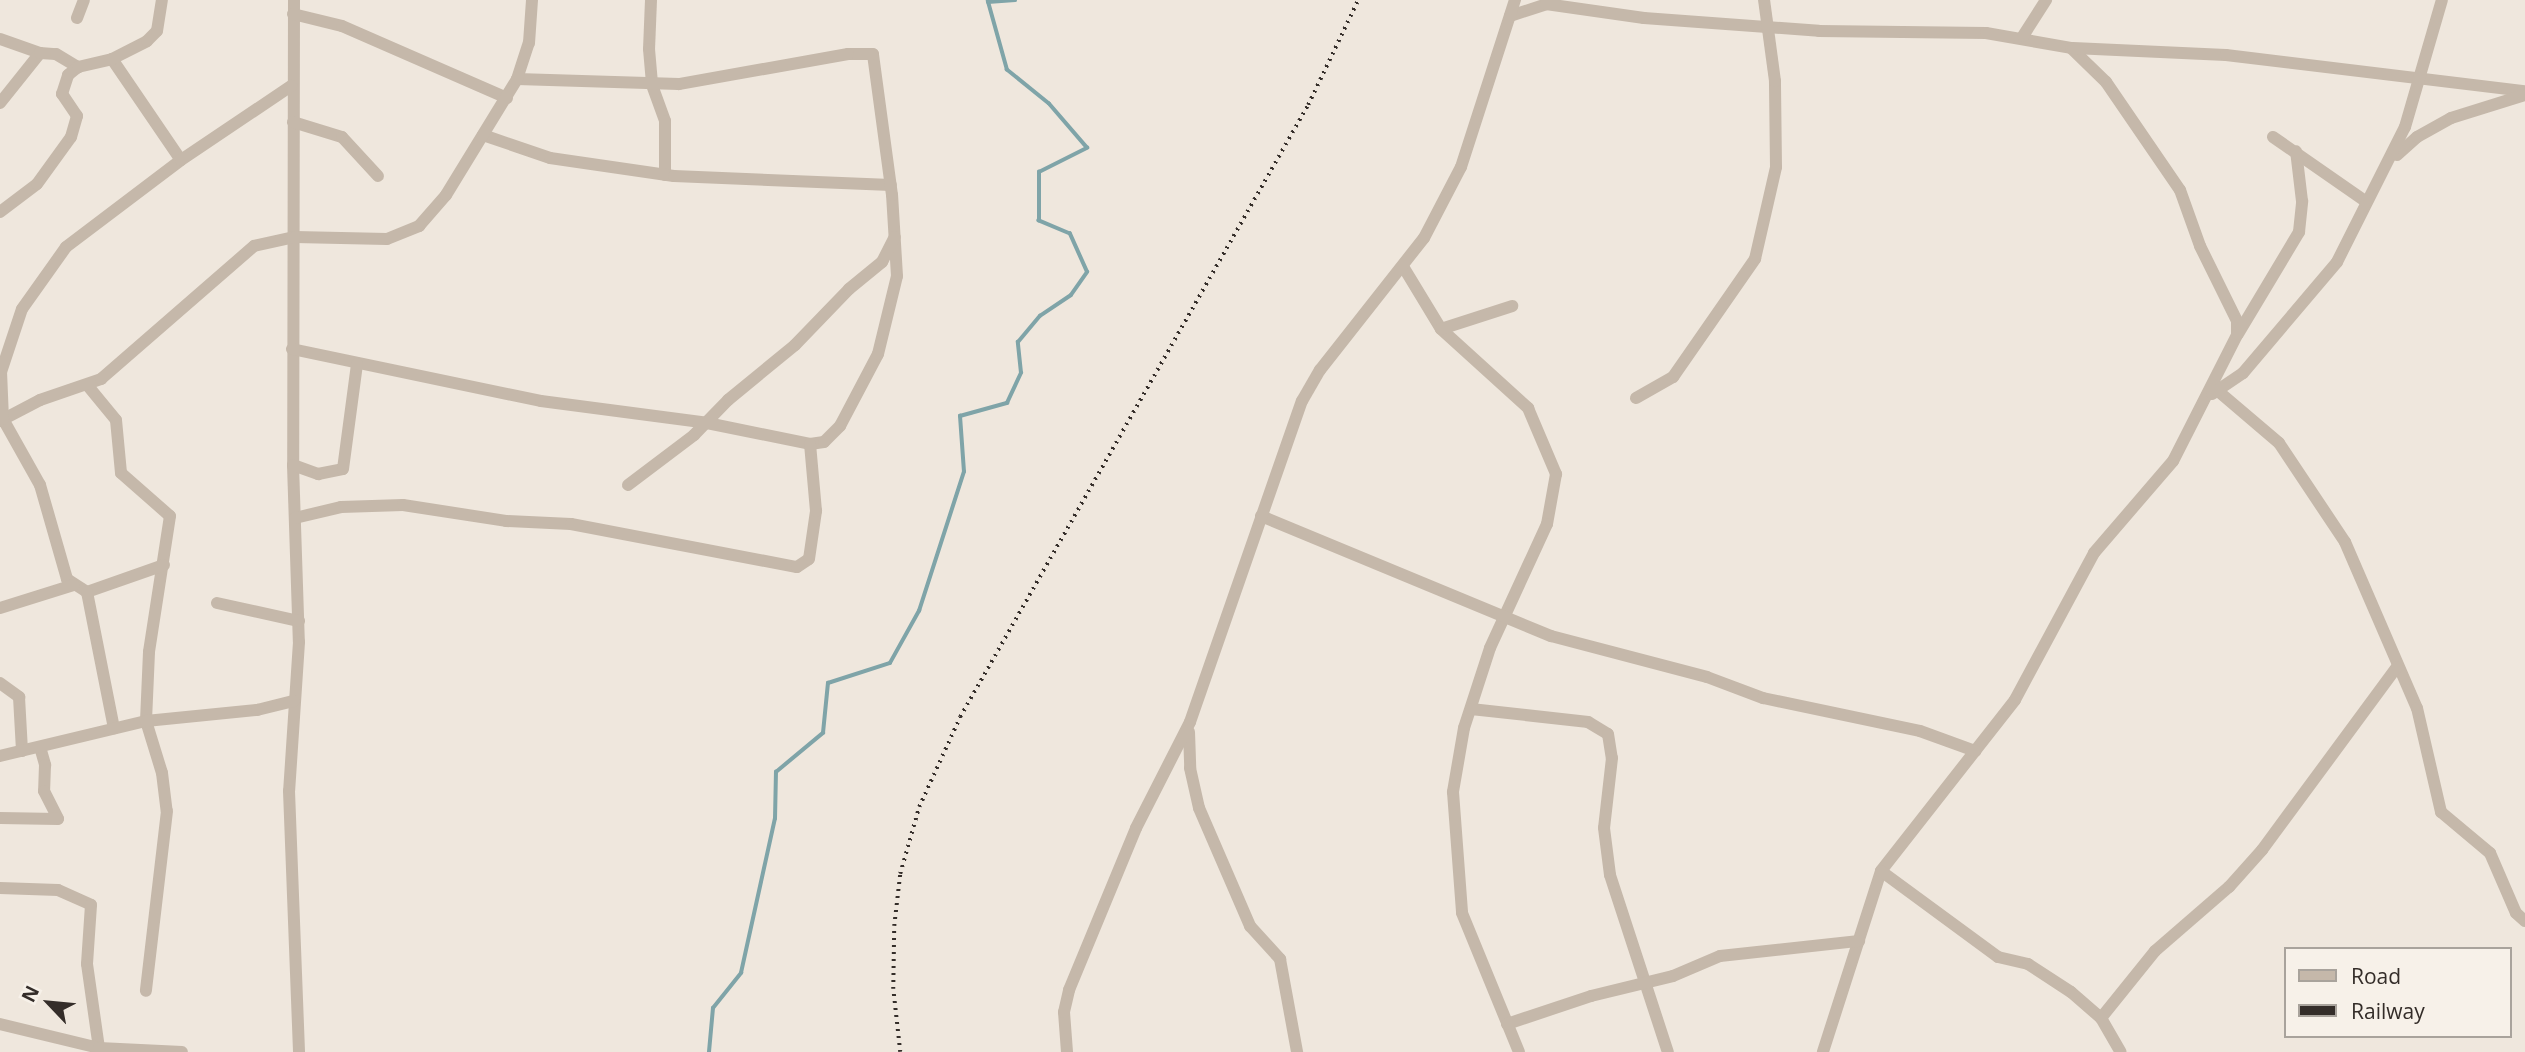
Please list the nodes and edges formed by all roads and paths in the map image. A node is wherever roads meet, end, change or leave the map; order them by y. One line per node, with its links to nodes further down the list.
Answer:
1 (84, 0): 13 (street)
2 (162, 0): 19 (street)
3 (294, 0): 11 (street)
4 (532, 0): 21 (street)
5 (651, 0): 23 (street)
6 (1515, 0): 12 (street)
7 (1764, 0): 14 (street)
8 (2046, 0): 15 (street)
9 (2442, 0): 22 (street)
10 (1544, 2): 12 (street); 14 (street)
11 (293, 14): 24 (street); 26 (street)
12 (1510, 16): 41 (street)
13 (77, 18)
14 (1770, 26): 15 (street); 49 (street)
15 (2022, 36): 17 (street)
16 (0, 39): 18 (street)
17 (2071, 48): 22 (street); 44 (street)
18 (40, 53): 20 (street); 27 (street)
19 (113, 59): 20 (street); 32 (street)
20 (78, 67): 38 (street)
21 (517, 79): 23 (street); 26 (street)
22 (2421, 79): 25 (street); 33 (street)
23 (652, 85): 34 (street); 36 (street)
24 (291, 86): 28 (street); 32 (street)
25 (2525, 93): 33 (street)
26 (507, 98): 29 (street)
27 (0, 103)
28 (293, 122): 35 (street); 40 (street)
29 (483, 135): 34 (street); 40 (street)
30 (2273, 137): 31 (street)
31 (2296, 151): 37 (street); 44 (street)
32 (181, 160): 50 (street)
33 (2390, 164): 37 (street)
34 (665, 175): 36 (street)
35 (378, 176)
36 (891, 186): 39 (street)
37 (2365, 201): 48 (street)
38 (0, 212)
39 (896, 236): 51 (street); 52 (street)
40 (295, 237): 45 (street); 47 (street)
41 (1404, 268): 43 (street); 55 (street)
42 (1512, 306): 43 (street)
43 (1441, 329): 62 (street)
44 (2237, 335): 48 (street)
45 (292, 349): 46 (street); 53 (street)
46 (357, 364): 51 (street); 53 (street)
47 (88, 386): 50 (street); 57 (street)
48 (2213, 393): 64 (street); 73 (street)
49 (1636, 398)
50 (1, 420): 58 (street)
51 (707, 423): 52 (street); 54 (street)
52 (810, 444): 56 (street)
53 (293, 465): 56 (street)
54 (628, 485)
55 (1262, 516): 62 (street); 69 (street)
56 (295, 518): 63 (street)
57 (164, 565): 59 (street); 68 (street)
58 (74, 586): 59 (street); 61 (street)
59 (87, 592): 70 (street)
60 (217, 603): 63 (street)
61 (0, 608)
62 (1506, 617): 67 (street); 73 (street)
63 (299, 621): 66 (street)
64 (2398, 667): 78 (street); 82 (street)
65 (0, 683): 72 (street)
66 (294, 701): 68 (street); 87 (street)
67 (1471, 709): 80 (street); 84 (street)
68 (146, 721): 70 (street); 81 (street)
69 (1190, 722): 88 (street); 89 (street)
70 (114, 728): 71 (street)
71 (40, 747): 72 (street); 75 (street)
72 (22, 751): 74 (street)
73 (1975, 751): 76 (street)
74 (0, 756)
75 (0, 818)
76 (1881, 871): 79 (street); 82 (street)
77 (0, 888): 85 (street)
78 (2525, 920)
79 (1859, 942): 80 (street); 92 (street)
80 (1646, 981): 84 (street); 91 (street)
81 (146, 991)
82 (2101, 1018): 93 (street)
83 (0, 1024): 85 (street)
84 (1507, 1024): 90 (street)
85 (99, 1048): 86 (street)
86 (182, 1052)
87 (299, 1052)
88 (1068, 1052)
89 (1297, 1052)
90 (1519, 1052)
91 (1668, 1052)
92 (1823, 1052)
93 (2121, 1052)

